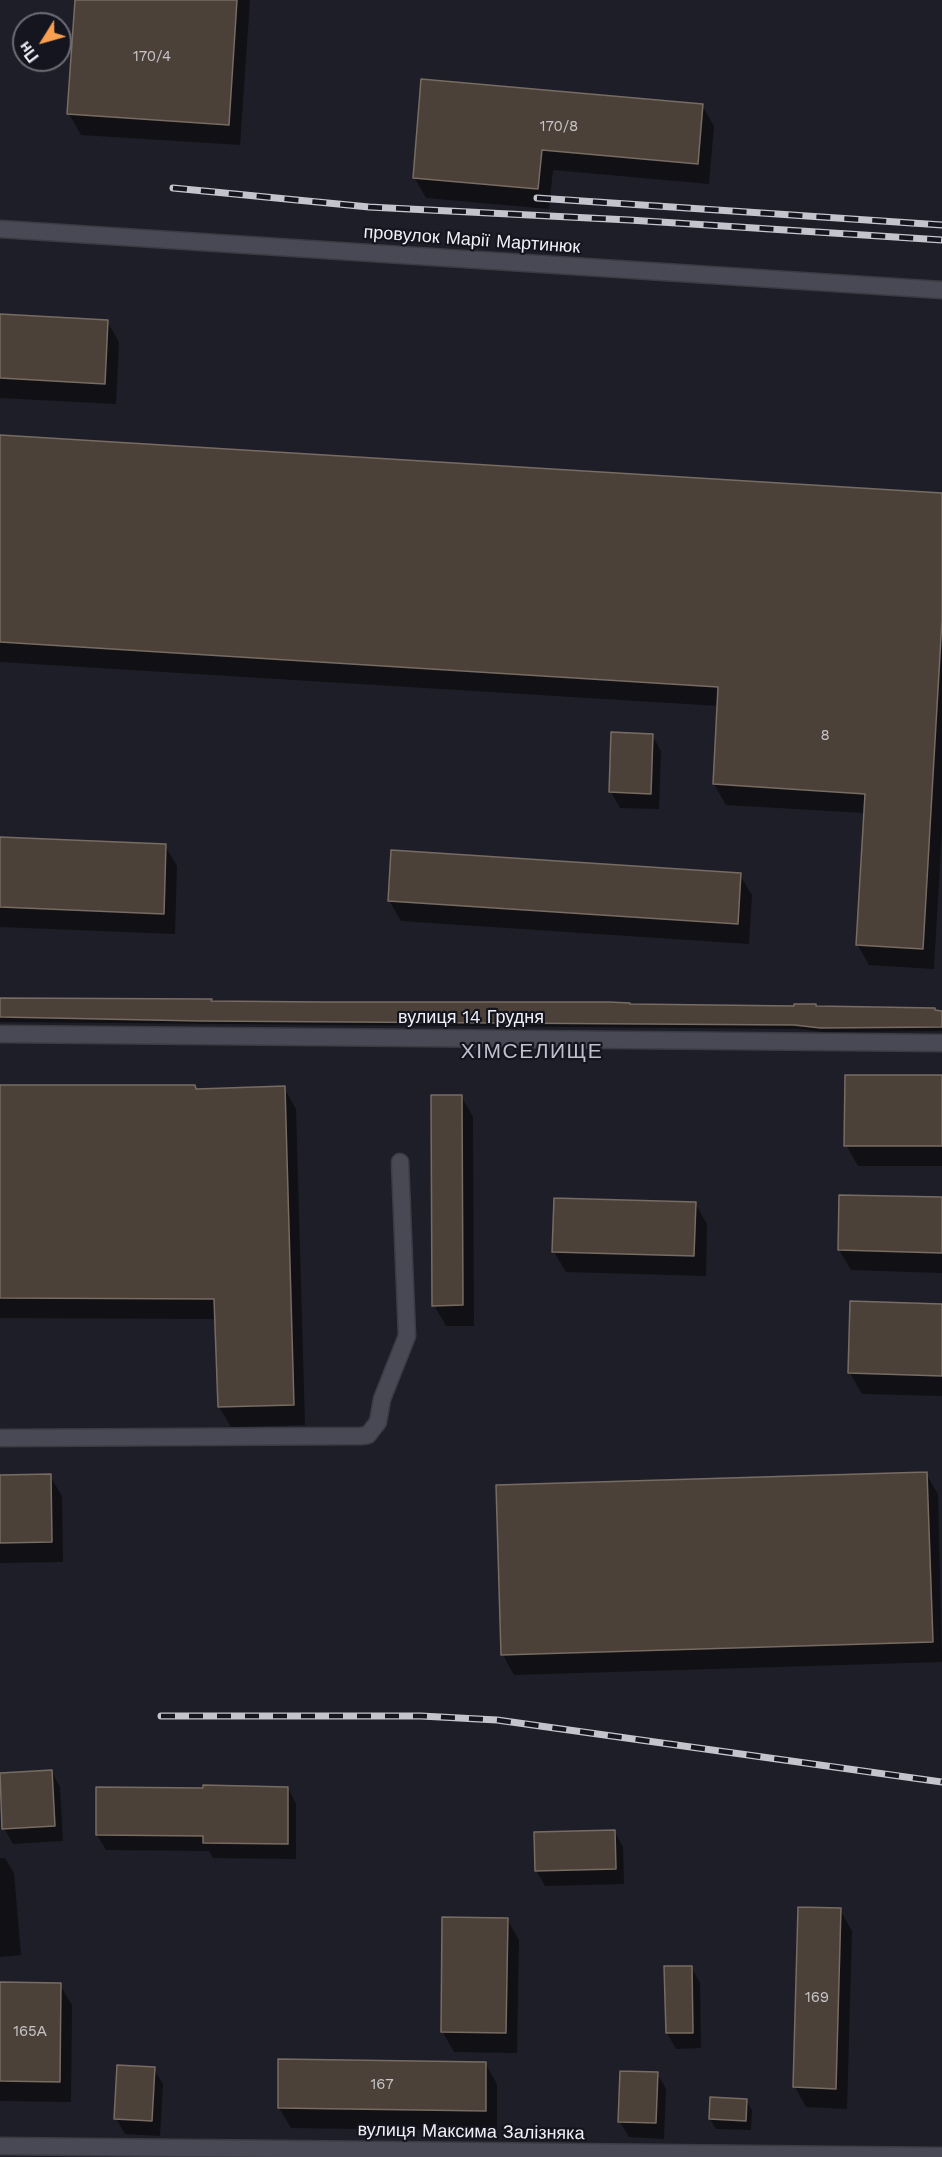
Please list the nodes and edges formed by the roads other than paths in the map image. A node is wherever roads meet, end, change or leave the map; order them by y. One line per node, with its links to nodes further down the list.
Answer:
1 (0, 229): 2 (street, провулок Марії Мартинюк)
2 (942, 290)
3 (0, 1034): 4 (street, вулиця 14 Грудня)
4 (942, 1043)
5 (400, 1162): 6 (street)
6 (0, 1438)
7 (0, 2146): 8 (street, вулиця Максима Залізняка)
8 (942, 2156)

